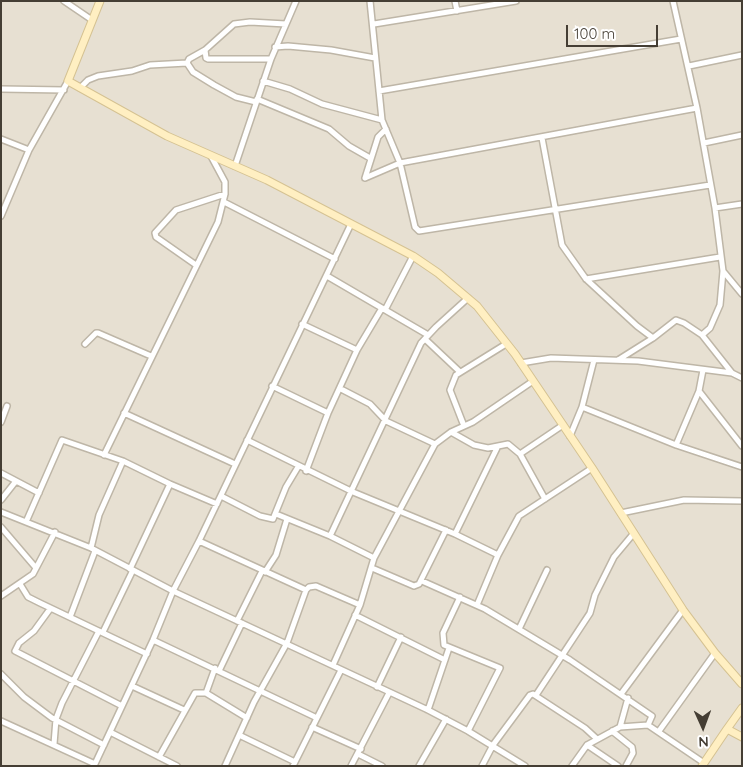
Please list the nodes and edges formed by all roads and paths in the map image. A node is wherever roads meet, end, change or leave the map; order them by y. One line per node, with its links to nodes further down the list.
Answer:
1 (64, 1): 9 (street)
2 (100, 1): 9 (street)
3 (296, 1): 10 (street)
4 (370, 1): 11 (street)
5 (455, 1): 8 (street)
6 (516, 1): 8 (street)
7 (673, 1): 12 (street)
8 (457, 10): 11 (street)
9 (92, 20): 20 (street)
10 (286, 24): 13 (street); 14 (street)
11 (374, 24): 16 (street)
12 (681, 39): 19 (street); 25 (street)
13 (276, 47): 16 (street); 17 (street)
14 (205, 50): 17 (street); 18 (street)
15 (742, 55): 19 (street)
16 (375, 58): 25 (street)
17 (271, 59): 21 (street)
18 (187, 63): 22 (street); 26 (street)
19 (689, 66): 27 (street)
20 (68, 81): 22 (street); 24 (street)
21 (263, 81): 26 (street); 28 (street)
22 (80, 88): 35 (street)
23 (1, 89): 24 (street)
24 (64, 90): 34 (street)
25 (379, 91): 28 (street)
26 (257, 101): 36 (street); 38 (street)
27 (697, 108): 31 (street); 33 (street)
28 (382, 120): 29 (street)
29 (386, 130): 36 (street); 37 (street)
30 (742, 135): 33 (street)
31 (542, 138): 37 (street); 43 (street)
32 (1, 139): 34 (street)
33 (704, 143): 39 (street)
34 (29, 150): 45 (street)
35 (211, 156): 38 (street); 40 (street)
36 (370, 158): 37 (street)
37 (400, 163): 43 (street)
38 (235, 166): 46 (street)
39 (710, 185): 43 (street); 44 (street)
40 (225, 194): 41 (street); 50 (street)
41 (224, 202): 49 (street); 50 (street)
42 (742, 204): 44 (street)
43 (555, 208): 53 (street)
44 (715, 208): 48 (street)
45 (1, 216)
46 (351, 224): 47 (street); 49 (street)
47 (413, 256): 55 (street); 56 (street)
48 (720, 257): 51 (street); 53 (street)
49 (335, 259): 52 (street)
50 (196, 265): 64 (street)
51 (724, 271): 54 (street); 58 (street)
52 (327, 276): 56 (street); 57 (street)
53 (586, 279): 60 (street)
54 (742, 294)
55 (468, 298): 59 (street); 62 (street)
56 (384, 309): 59 (street); 63 (street)
57 (302, 324): 63 (street); 73 (street)
58 (702, 336): 60 (street); 70 (street)
59 (426, 337): 69 (street); 80 (street)
60 (653, 338): 66 (street)
61 (85, 344): 64 (street)
62 (506, 344): 67 (street); 69 (street)
63 (357, 350): 74 (street)
64 (151, 356): 79 (street)
65 (594, 360): 66 (street); 67 (street); 77 (street)
66 (617, 361): 68 (street)
67 (521, 363): 72 (street)
68 (703, 370): 70 (street); 75 (street)
69 (460, 372): 83 (street)
70 (732, 373): 71 (street)
71 (742, 378)
72 (533, 381): 82 (street); 83 (street)
73 (272, 386): 78 (street); 86 (street)
74 (341, 389): 78 (street); 80 (street)
75 (698, 391): 88 (street); 90 (street)
76 (8, 406): 81 (street)
77 (582, 407): 85 (street); 88 (street)
78 (328, 413): 98 (street)
79 (124, 414): 92 (street); 94 (street)
80 (386, 421): 87 (street); 102 (street)
81 (1, 422)
82 (563, 425): 85 (street); 91 (street)
83 (464, 426): 84 (street)
84 (451, 432): 87 (street); 89 (street)
85 (570, 436): 97 (street)
86 (247, 440): 94 (street); 95 (street)
87 (435, 444): 110 (street)
88 (676, 445): 96 (street)
89 (498, 446): 91 (street); 119 (street)
90 (742, 446)
91 (520, 454): 105 (street)
92 (104, 455): 93 (street); 103 (street)
93 (123, 461): 101 (street); 122 (street)
94 (234, 464): 104 (street)
95 (298, 467): 98 (street); 112 (street)
96 (742, 467)
97 (592, 468): 105 (street); 111 (street)
98 (306, 470): 102 (street)
99 (1, 473): 100 (street)
100 (16, 481): 103 (street); 106 (street)
101 (170, 484): 108 (street); 127 (street)
102 (353, 492): 110 (street); 120 (street)
103 (39, 493): 114 (street)
104 (221, 496): 108 (street); 112 (street)
105 (545, 498): 123 (street)
106 (1, 500)
107 (742, 501): 111 (street)
108 (217, 504): 121 (street)
109 (1, 512): 114 (street)
110 (400, 512): 116 (street); 124 (street)
111 (621, 512): 118 (street)
112 (276, 514): 113 (street)
113 (287, 519): 120 (street); 129 (street)
114 (26, 522): 117 (street)
115 (1, 527): 125 (street)
116 (446, 530): 119 (street); 130 (street)
117 (55, 532): 122 (street); 125 (street)
118 (634, 533): 139 (street); 151 (street)
119 (455, 534): 123 (street)
120 (330, 536): 124 (street)
121 (199, 541): 129 (street); 133 (street)
122 (93, 550): 127 (street); 141 (street)
123 (498, 555): 137 (street)
124 (374, 558): 126 (street)
125 (36, 568): 131 (street)
126 (372, 568): 130 (street); 136 (street)
127 (131, 569): 133 (street); 144 (street)
128 (547, 570): 143 (street)
129 (264, 572): 132 (street); 142 (street)
130 (422, 581): 135 (street)
131 (20, 584): 134 (street); 138 (street)
132 (306, 590): 136 (street); 147 (street)
133 (173, 591): 142 (street); 146 (street)
134 (1, 596)
135 (460, 597): 137 (street); 148 (street)
136 (360, 605): 140 (street)
137 (477, 605): 143 (street)
138 (50, 609): 141 (street); 157 (street)
139 (683, 610): 149 (street); 164 (street)
140 (355, 615): 145 (street); 153 (street)
141 (70, 617): 144 (street)
142 (239, 622): 147 (street); 154 (street)
143 (519, 629): 151 (street)
144 (101, 631): 150 (street); 157 (street)
145 (401, 637): 152 (street); 160 (street)
146 (153, 640): 150 (street); 154 (street)
147 (287, 643): 153 (street); 161 (street)
148 (449, 648): 152 (street); 180 (street)
149 (715, 653): 158 (street); 182 (street)
150 (147, 654): 159 (street)
151 (562, 655): 164 (street); 165 (street)
152 (446, 660): 170 (street)
153 (333, 665): 155 (street)
154 (217, 669): 161 (street); 162 (street)
155 (342, 670): 160 (street); 172 (street)
156 (1, 674): 173 (street)
157 (73, 681): 167 (street); 173 (street)
158 (742, 684)
159 (132, 686): 167 (street); 169 (street)
160 (377, 687): 163 (street)
161 (262, 691): 171 (street); 172 (street)
162 (206, 693): 169 (street); 171 (street)
163 (389, 693): 170 (street); 191 (street)
164 (622, 694): 166 (street)
165 (536, 695): 186 (street); 189 (street)
166 (628, 698): 176 (street); 178 (street)
167 (122, 706): 183 (street)
168 (742, 708): 179 (street)
169 (184, 710): 192 (street)
170 (428, 710): 174 (street)
171 (247, 718): 184 (street)
172 (317, 718): 177 (street)
173 (56, 719): 187 (street); 188 (street)
174 (446, 719): 180 (street); 201 (street)
175 (1, 721): 187 (street)
176 (648, 725): 178 (street); 182 (street)
177 (312, 727): 191 (street); 193 (street)
178 (620, 727): 181 (street)
179 (727, 729): 185 (street); 194 (street)
180 (468, 730): 189 (street)
181 (612, 731): 186 (street); 206 (street)
182 (659, 731): 194 (street)
183 (110, 732): 188 (street); 192 (street)
184 (239, 735): 193 (street); 198 (street)
185 (742, 737)
186 (597, 739): 190 (street)
187 (54, 744): 195 (street)
188 (104, 745): 195 (street)
189 (493, 745): 202 (street); 203 (street)
190 (587, 745): 204 (street); 205 (street)
191 (360, 752): 199 (street); 200 (street)
192 (161, 758): 196 (street); 197 (street)
193 (294, 764)
194 (703, 764)
195 (94, 765)
196 (160, 766)
197 (177, 766)
198 (225, 766)
199 (352, 766)
200 (382, 766)
201 (420, 766)
202 (482, 766)
203 (525, 766)
204 (572, 766)
205 (618, 766)
206 (626, 766)

